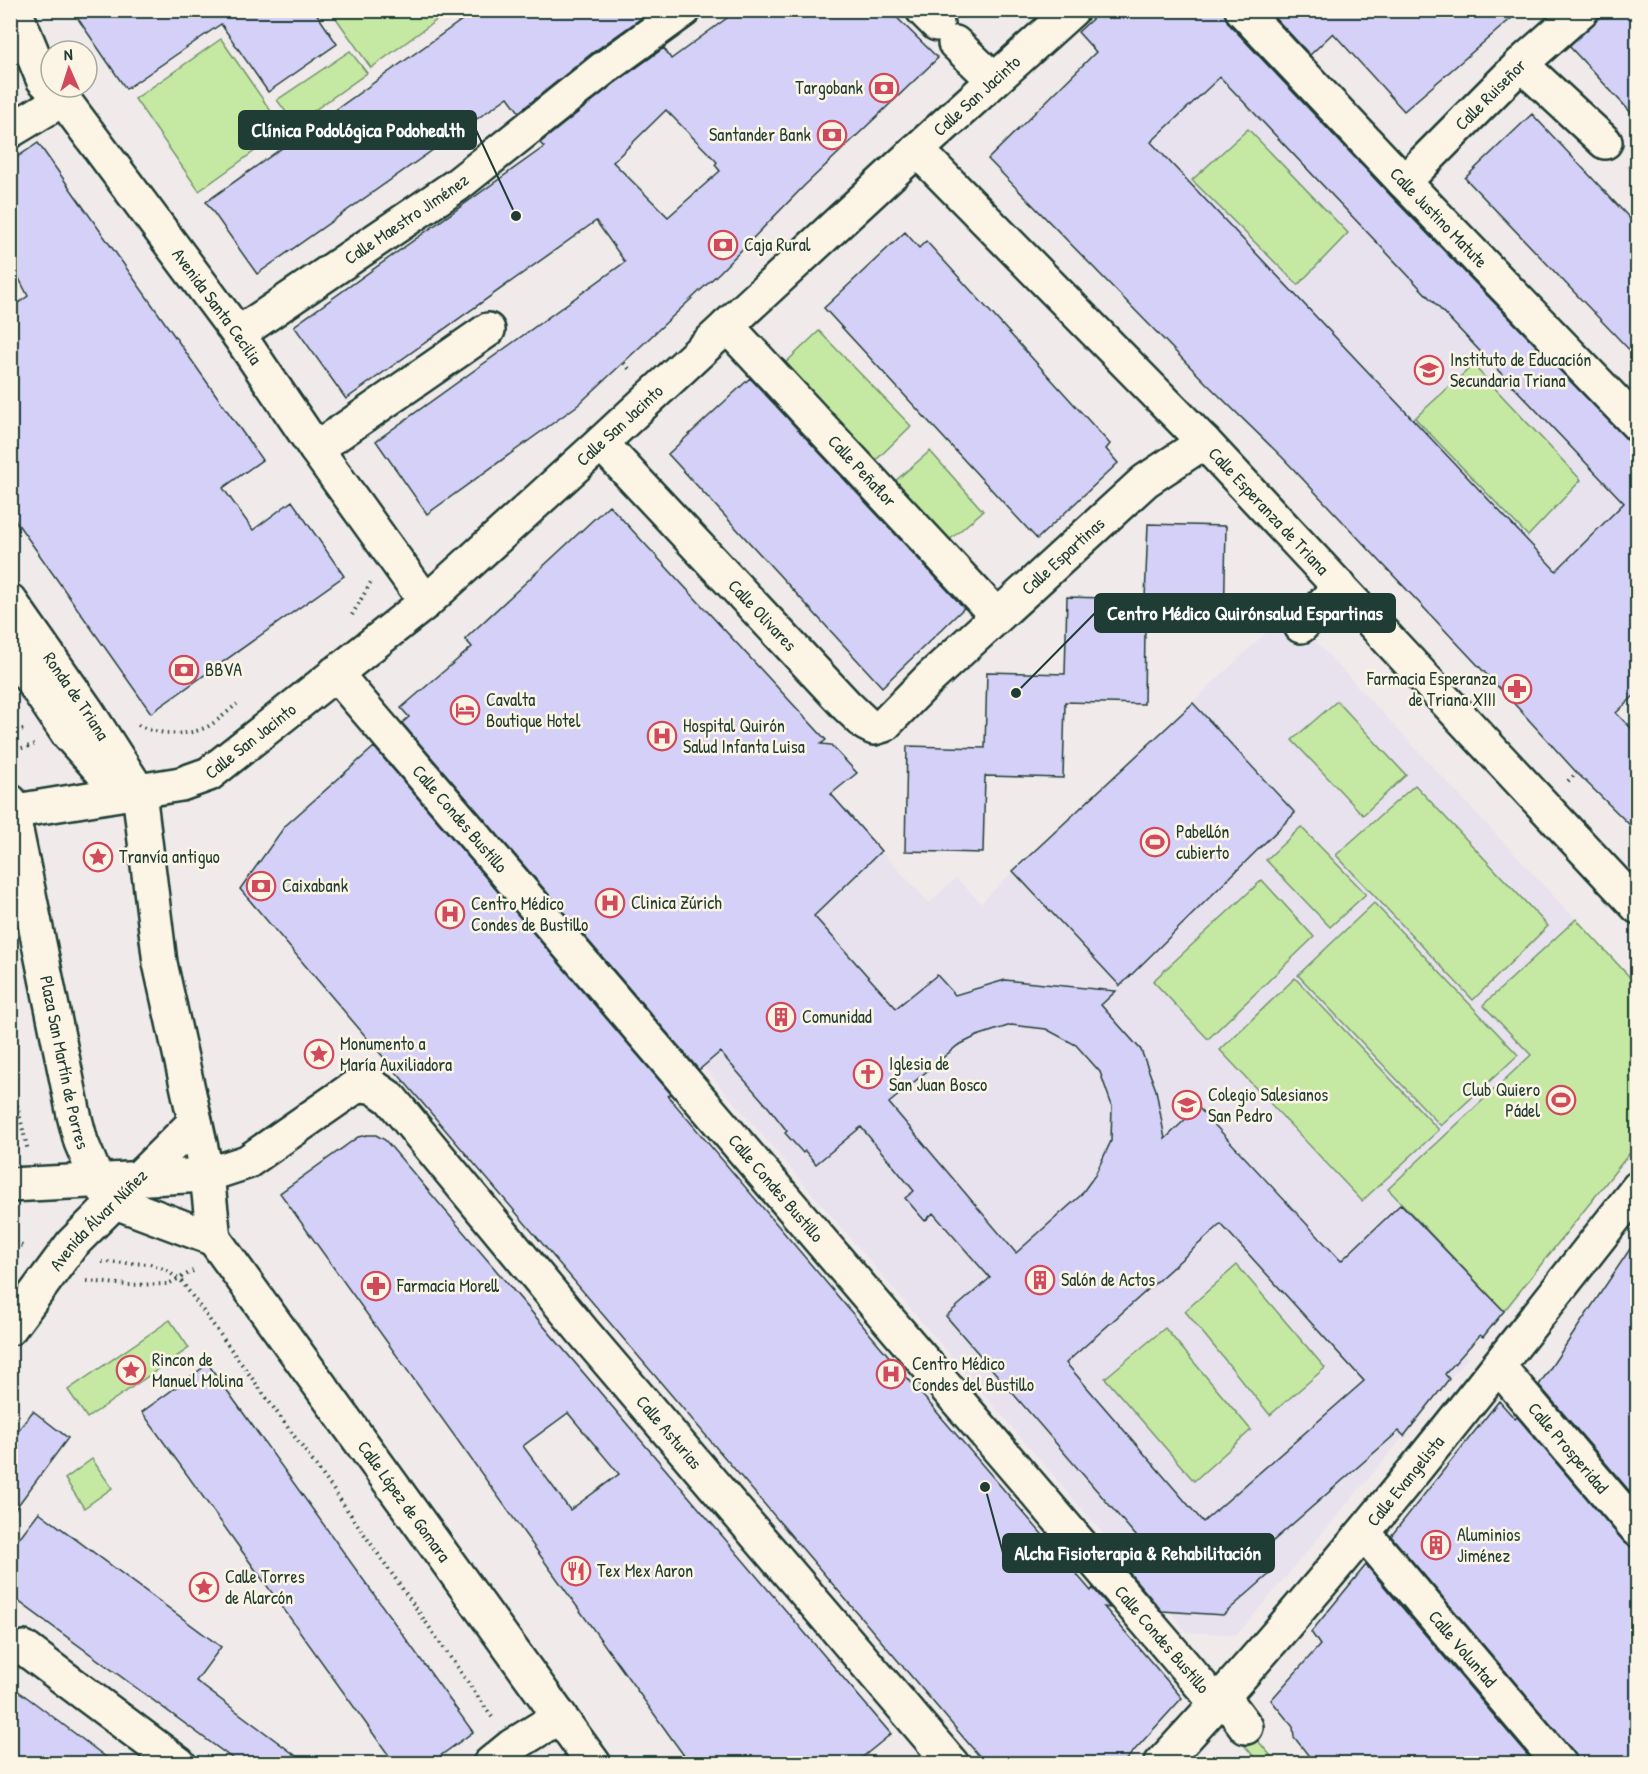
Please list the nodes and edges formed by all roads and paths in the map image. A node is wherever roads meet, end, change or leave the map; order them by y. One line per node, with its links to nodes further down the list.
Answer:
1 (684, 10): 17 (street, Calle Maestro Jiménez)
2 (1072, 10): 9 (street, Calle San Jacinto)
3 (1242, 10): 14 (street, Calle Justino Matute)
4 (1582, 10): 7 (street, Calle Ruiseñor)
5 (23, 15): 8 (street, Avenida Santa Cecilia)
6 (938, 26): 9 (street)
7 (1521, 64): 12 (street); 14 (street, Calle Ruiseñor)
8 (39, 67)
9 (994, 80): 13 (street, Calle San Jacinto)
10 (63, 99): 11 (street); 17 (street, Avenida Santa Cecilia)
11 (10, 130)
12 (1605, 142)
13 (917, 150): 15 (street, Calle San Jacinto); 19 (street, Calle Esperanza de Triana)
14 (1404, 182): 18 (street, Calle Justino Matute)
15 (727, 326): 20 (street, Calle San Jacinto); 26 (street, Calle Peñaflor)
16 (488, 330): 21 (street)
17 (238, 334): 21 (street, Avenida Santa Cecilia)
18 (1636, 421)
19 (1204, 442): 23 (street, Calle Esperanza de Triana); 26 (street, Calle Espartinas)
20 (601, 444): 25 (street, Calle San Jacinto); 31 (street, Calle Olivares)
21 (316, 449): 25 (street, Avenida Santa Cecilia)
22 (373, 579): 27 (path)
23 (1340, 587): 28 (street); 40 (street, Calle Esperanza de Triana)
24 (10, 601): 38 (street, Ronda de Triana)
25 (426, 602): 30 (street, Calle San Jacinto)
26 (997, 616): 31 (street, Calle Espartinas)
27 (344, 623)
28 (1300, 626)
29 (10, 648): 38 (street, Ronda de Triana)
30 (335, 673): 38 (street, Calle San Jacinto); 59 (street, Calle Condes Bustillo)
31 (929, 679)
32 (244, 698): 34 (path)
33 (1638, 716): 35 (path)
34 (131, 718)
35 (1628, 725)
36 (42, 742): 37 (path)
37 (10, 751)
38 (133, 793): 39 (street, Calle San Jacinto); 42 (street)
39 (11, 808): 47 (street, Plaza San Martín de Porres)
40 (1638, 907)
41 (10, 1076): 43 (path)
42 (195, 1122): 44 (street); 45 (street, Avenida Álvar Núñez)
43 (28, 1152)
44 (207, 1174): 45 (street); 49 (street); 66 (street, Calle Asturias)
45 (137, 1178): 47 (street, Avenida Álvar Núñez)
46 (10, 1185): 47 (street)
47 (105, 1190): 49 (street); 54 (street, Avenida Álvar Núñez)
48 (1632, 1208): 55 (street, Calle Evangelista)
49 (214, 1239): 60 (street, Calle López de Gomara)
50 (95, 1261): 52 (path)
51 (193, 1271): 52 (path)
52 (178, 1279): 53 (path); 61 (path)
53 (81, 1280)
54 (10, 1328)
55 (1498, 1366): 56 (street, Calle Prosperidad); 57 (street, Calle Evangelista)
56 (1638, 1530)
57 (1364, 1533): 59 (street, Calle Evangelista); 68 (street, Calle Voluntad)
58 (24, 1648): 63 (street)
59 (1220, 1700): 62 (street, Calle Condes Bustillo); 67 (street, Calle Evangelista)
60 (560, 1716): 64 (street); 65 (street, Calle López de Gomara)
61 (493, 1719)
62 (1246, 1727)
63 (179, 1764)
64 (490, 1764)
65 (594, 1764)
66 (952, 1764)
67 (1161, 1764)
68 (1560, 1764)

